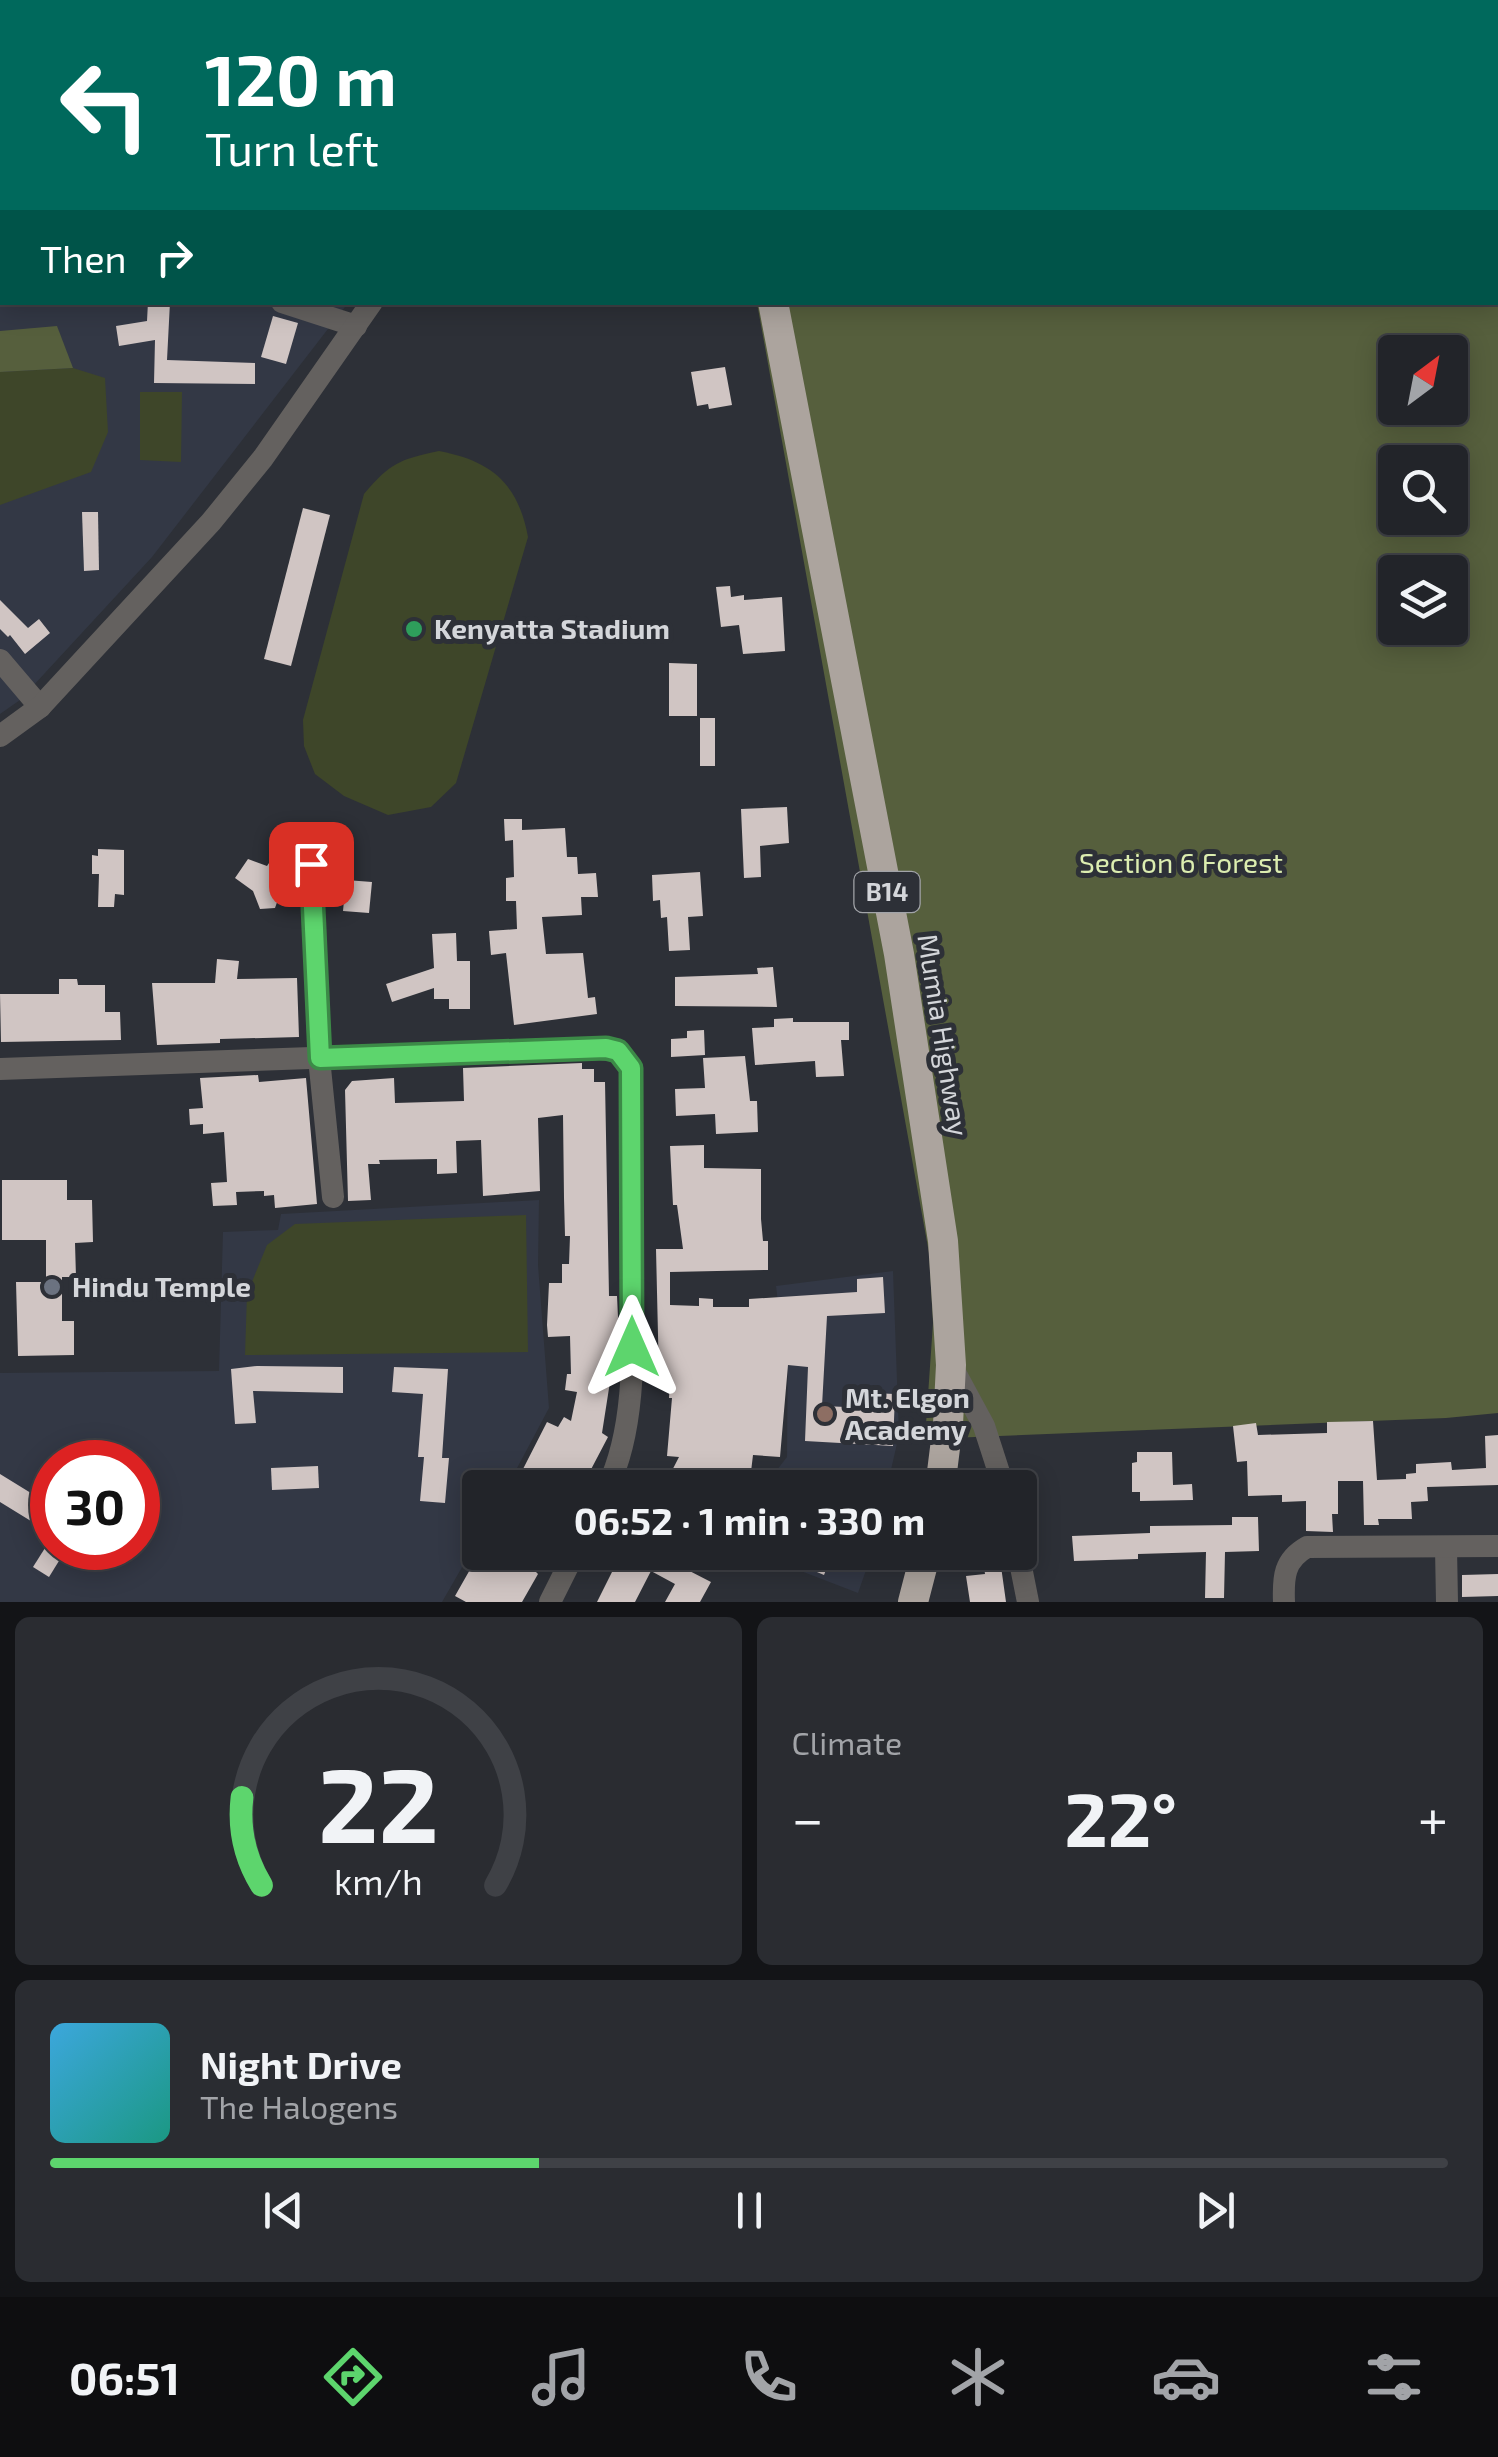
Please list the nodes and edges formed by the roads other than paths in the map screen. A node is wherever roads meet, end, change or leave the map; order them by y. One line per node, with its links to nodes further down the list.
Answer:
1 (291, 305): 4 (street)
2 (370, 305): 4 (street)
3 (775, 305): 12 (highway, Mumia Highway / B14)
4 (356, 326): 6 (street)
5 (0, 660): 6 (street)
6 (40, 707): 7 (street)
7 (0, 736)
8 (311, 864): 9 (street)
9 (320, 1058): 10 (street); 11 (street); 13 (street)
10 (0, 1069)
11 (334, 1197)
12 (950, 1366): 14 (highway, Mumia Highway / B14); 15 (street)
13 (616, 1470)
14 (942, 1470)
15 (998, 1470)
16 (1498, 1546): 17 (street)
17 (1446, 1548): 24 (street); 25 (street)
18 (566, 1570): 21 (street)
19 (921, 1570): 22 (highway)
20 (1022, 1570): 23 (street)
21 (550, 1602)
22 (913, 1602)
23 (1028, 1602)
24 (1284, 1602)
25 (1447, 1602)

